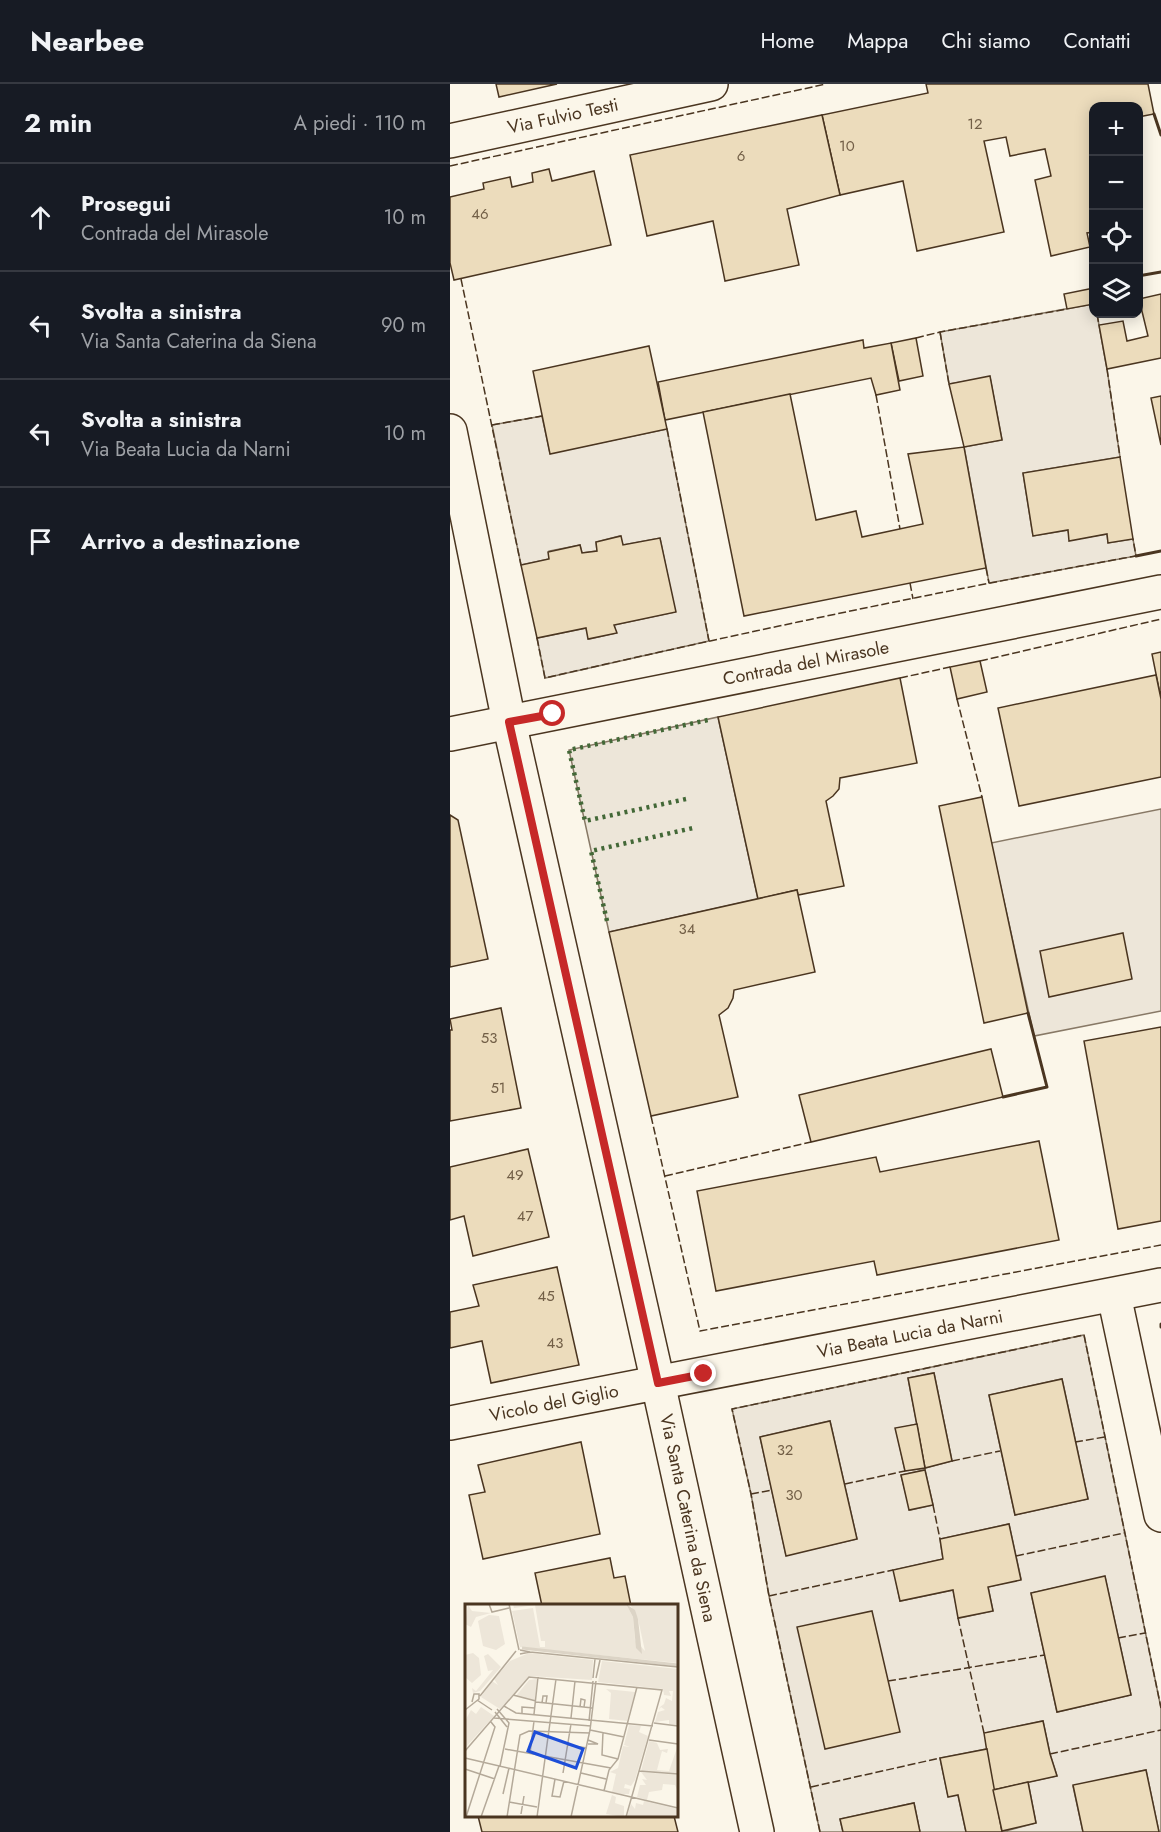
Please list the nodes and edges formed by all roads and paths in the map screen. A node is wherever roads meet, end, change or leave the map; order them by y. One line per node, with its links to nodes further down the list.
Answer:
1 (711, 84): 2 (street, Via Fulvio Testi)
2 (450, 141)
3 (450, 431): 5 (street, Via Santa Caterina da Siena)
4 (1161, 592): 5 (street, Contrada del Mirasole)
5 (509, 722): 6 (street, Contrada del Mirasole); 9 (street, Via Santa Caterina da Siena)
6 (450, 734)
7 (1161, 1285): 8 (street, Via Beata Lucia da Narni)
8 (1114, 1295): 9 (street, Via Beata Lucia da Narni); 11 (street)
9 (658, 1383): 10 (street, Vicolo del Giglio); 12 (street, Via Santa Caterina da Siena)
10 (450, 1423)
11 (1161, 1515)
12 (757, 1832)

